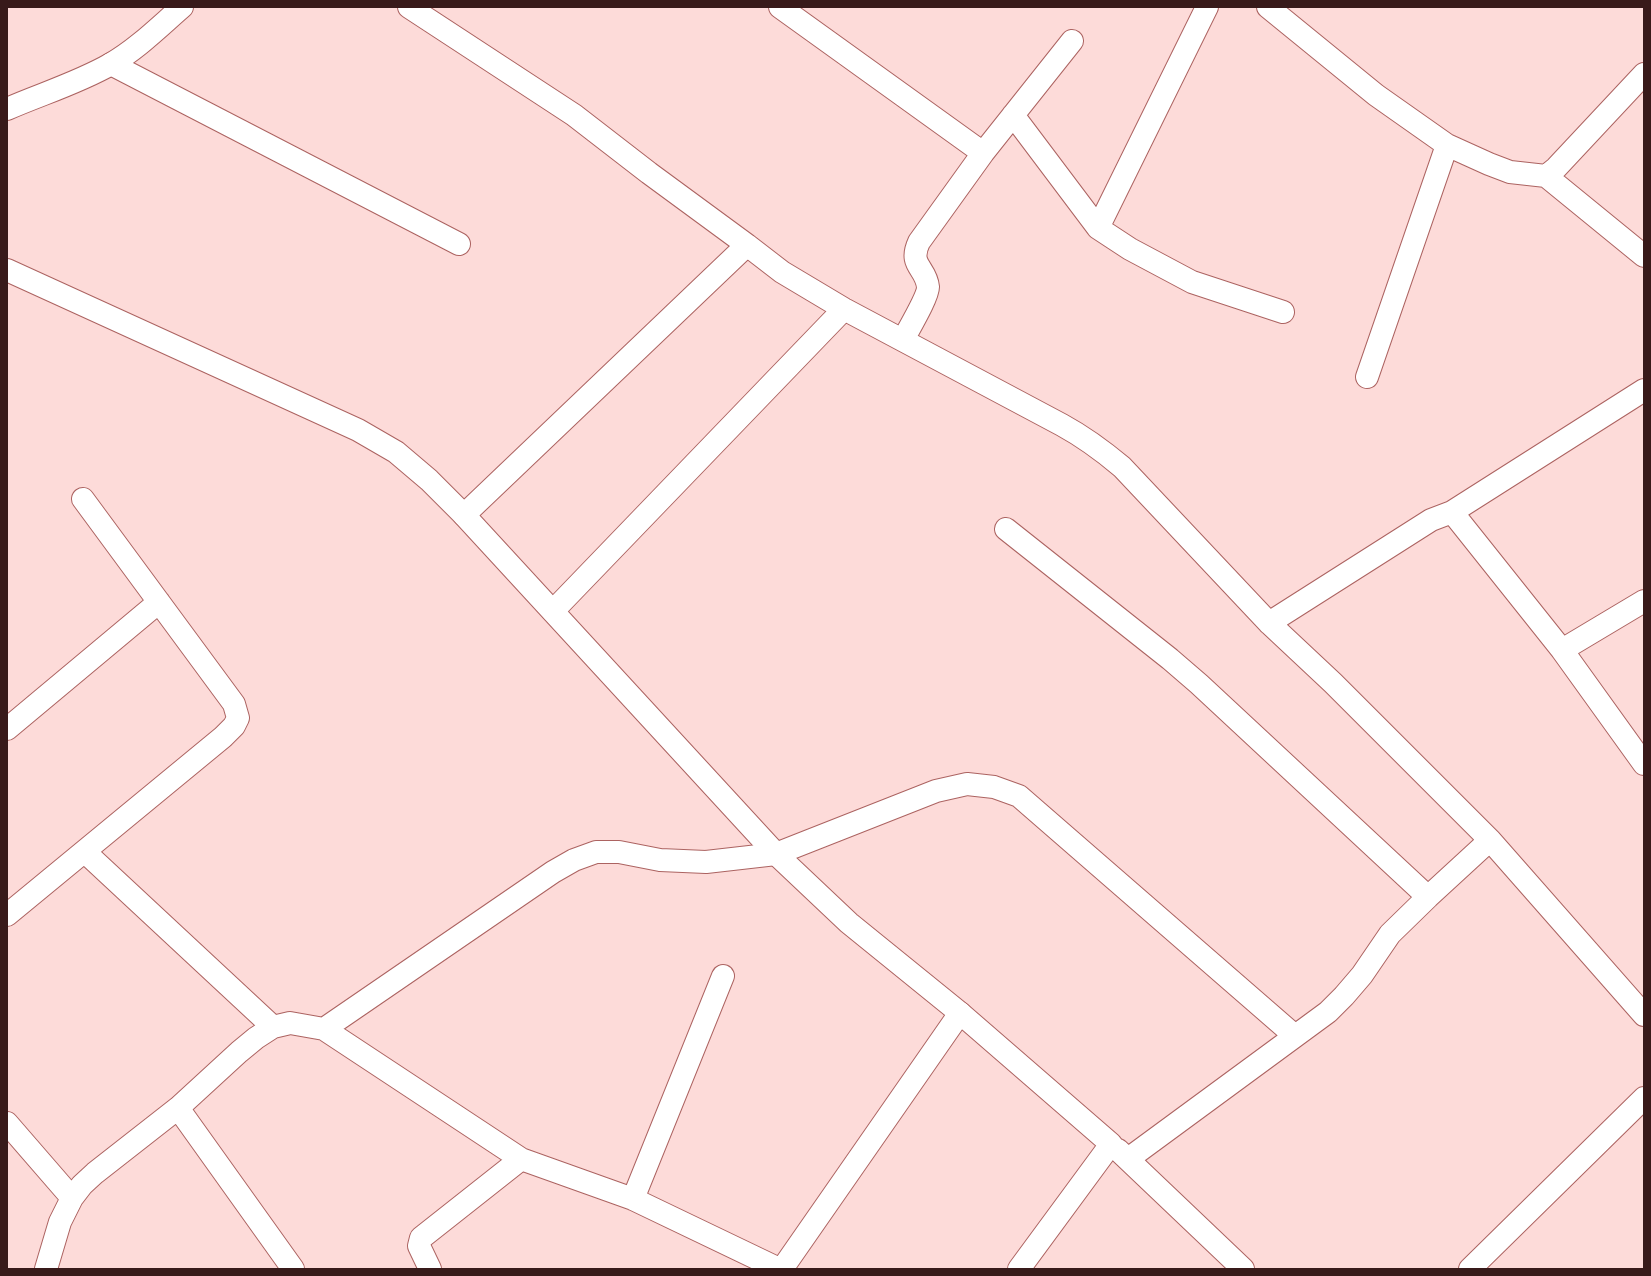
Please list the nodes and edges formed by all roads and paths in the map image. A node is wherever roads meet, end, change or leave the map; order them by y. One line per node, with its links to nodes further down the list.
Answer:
1 (182, 7): 7 (street)
2 (408, 7): 16 (street)
3 (780, 7): 12 (street)
4 (1207, 7): 14 (street)
5 (1268, 7): 11 (street)
6 (1072, 41): 10 (street)
7 (111, 64): 9 (street); 15 (street)
8 (1644, 74): 13 (street)
9 (7, 109)
10 (1013, 115): 12 (street); 14 (street)
11 (1447, 145): 13 (street); 22 (street)
12 (983, 153): 21 (street)
13 (1541, 176): 17 (street)
14 (1098, 228): 20 (street)
15 (459, 244)
16 (747, 245): 19 (street); 26 (street)
17 (1644, 256)
18 (7, 270): 26 (street)
19 (844, 309): 21 (street); 30 (street)
20 (1283, 312)
21 (903, 340): 31 (street)
22 (1367, 377)
23 (1644, 390): 25 (street)
24 (84, 499): 29 (street)
25 (1452, 512): 31 (street); 32 (street)
26 (464, 515): 30 (street)
27 (1006, 530): 38 (street)
28 (1644, 601): 32 (street)
29 (159, 602): 33 (street); 36 (street)
30 (553, 611): 37 (street)
31 (1269, 623): 35 (street)
32 (1562, 650): 34 (street)
33 (7, 729)
34 (1644, 764)
35 (1490, 840): 38 (street); 42 (street)
36 (85, 852): 39 (street); 43 (street)
37 (776, 854): 41 (street); 44 (street); 45 (street)
38 (1428, 897): 45 (street)
39 (7, 915)
40 (723, 976): 53 (street)
41 (960, 1013): 49 (street); 58 (street)
42 (1644, 1015)
43 (273, 1027): 44 (street); 47 (street)
44 (324, 1029): 50 (street)
45 (1295, 1036): 51 (street)
46 (1644, 1098): 61 (street)
47 (178, 1108): 52 (street); 54 (street)
48 (7, 1123): 52 (street)
49 (1111, 1144): 51 (street); 59 (street)
50 (521, 1159): 53 (street); 56 (street)
51 (1128, 1159): 60 (street)
52 (72, 1198): 55 (street)
53 (633, 1199): 57 (street)
54 (289, 1267)
55 (46, 1269)
56 (430, 1269)
57 (779, 1269)
58 (782, 1269)
59 (1019, 1269)
60 (1243, 1269)
61 (1470, 1269)

